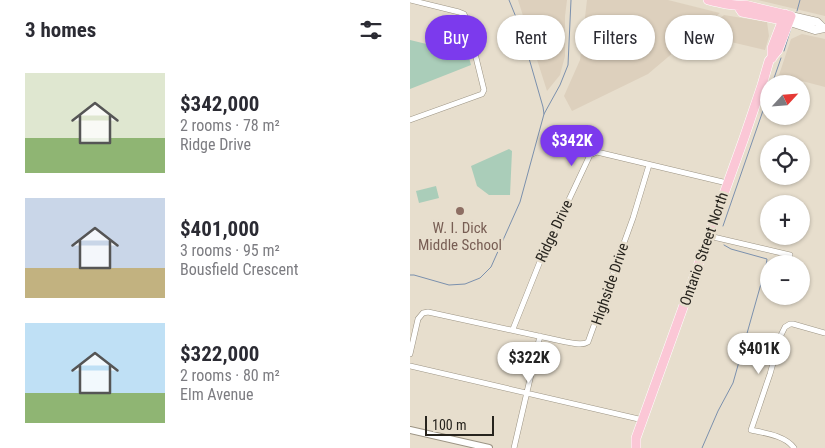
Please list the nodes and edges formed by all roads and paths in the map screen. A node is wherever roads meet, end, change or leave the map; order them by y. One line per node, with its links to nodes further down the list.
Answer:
1 (410, 0): 3 (street)
2 (708, 0): 4 (main road)
3 (432, 3): 6 (street)
4 (787, 18): 5 (main road); 8 (main road, Ontario Street North)
5 (824, 28)
6 (410, 120)
7 (650, 165): 8 (street, Ridge Drive); 11 (street, Ridge Drive); 13 (street, Highside Drive)
8 (727, 183): 9 (main road, Ontario Street North)
9 (708, 236): 10 (street); 17 (main road, Ontario Street North)
10 (790, 255)
11 (513, 329): 13 (street, Highside Drive); 14 (street, Highside Drive)
12 (825, 333): 23 (street)
13 (540, 336): 16 (street)
14 (410, 354)
15 (410, 366): 16 (street)
16 (526, 393): 17 (street); 21 (street)
17 (643, 420): 19 (main road, Ontario Street North)
18 (410, 430): 20 (street)
19 (636, 444): 22 (main road, Ontario Street North)
20 (488, 448)
21 (514, 448)
22 (629, 448)
23 (794, 448)

